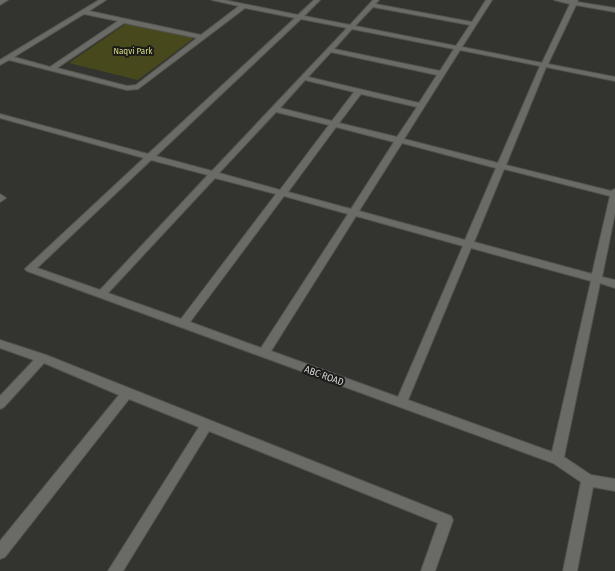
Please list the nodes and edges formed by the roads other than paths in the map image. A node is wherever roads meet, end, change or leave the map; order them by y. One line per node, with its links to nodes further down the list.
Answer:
1 (5, 0): 10 (street)
2 (103, 0): 13 (street)
3 (216, 0): 11 (street)
4 (317, 0): 14 (street)
5 (479, 0): 7 (street)
6 (557, 0): 9 (street)
7 (489, 1): 16 (street)
8 (374, 2): 16 (street); 17 (street)
9 (574, 2): 12 (street); 23 (street)
10 (0, 3)
11 (243, 6): 14 (street); 18 (street)
12 (615, 10)
13 (83, 12): 15 (street); 21 (street)
14 (299, 16): 17 (street); 34 (street)
15 (124, 20): 18 (street); 24 (street)
16 (474, 24): 19 (street)
17 (351, 27): 19 (street); 20 (street)
18 (201, 37): 24 (street)
19 (461, 47): 23 (street); 25 (street)
20 (330, 50): 25 (street); 26 (street)
21 (8, 58): 22 (street); 24 (street)
22 (0, 63)
23 (544, 65): 27 (street); 35 (street)
24 (51, 69)
25 (442, 74): 29 (street)
26 (304, 78): 28 (street); 30 (street)
27 (615, 79)
28 (359, 91): 29 (street); 32 (street)
29 (421, 106): 33 (street)
30 (275, 109): 32 (street); 36 (street)
31 (0, 116): 34 (street)
32 (334, 124): 33 (street); 37 (street)
33 (398, 141): 35 (street); 39 (street)
34 (152, 156): 36 (street); 43 (street, ABC ROAD)
35 (500, 167): 38 (street); 40 (street)
36 (214, 173): 37 (street); 43 (street)
37 (283, 192): 39 (street); 44 (street)
38 (615, 194): 41 (street)
39 (354, 212): 40 (street); 46 (street)
40 (468, 243): 41 (street); 49 (street)
41 (596, 278): 42 (street); 52 (street)
42 (615, 284)
43 (101, 295): 44 (street, ABC ROAD)
44 (183, 324): 46 (street, ABC ROAD)
45 (0, 344): 47 (street)
46 (263, 354): 49 (street, ABC ROAD)
47 (42, 358): 48 (street); 50 (street)
48 (127, 393): 51 (street); 55 (street)
49 (400, 403): 52 (street, ABC ROAD)
50 (0, 404)
51 (207, 424): 56 (street); 57 (street)
52 (557, 459): 53 (street, ABC ROAD)
53 (588, 480): 54 (street, ABC ROAD); 58 (street)
54 (615, 485)
55 (0, 552)
56 (114, 571)
57 (428, 571)
58 (570, 571)

